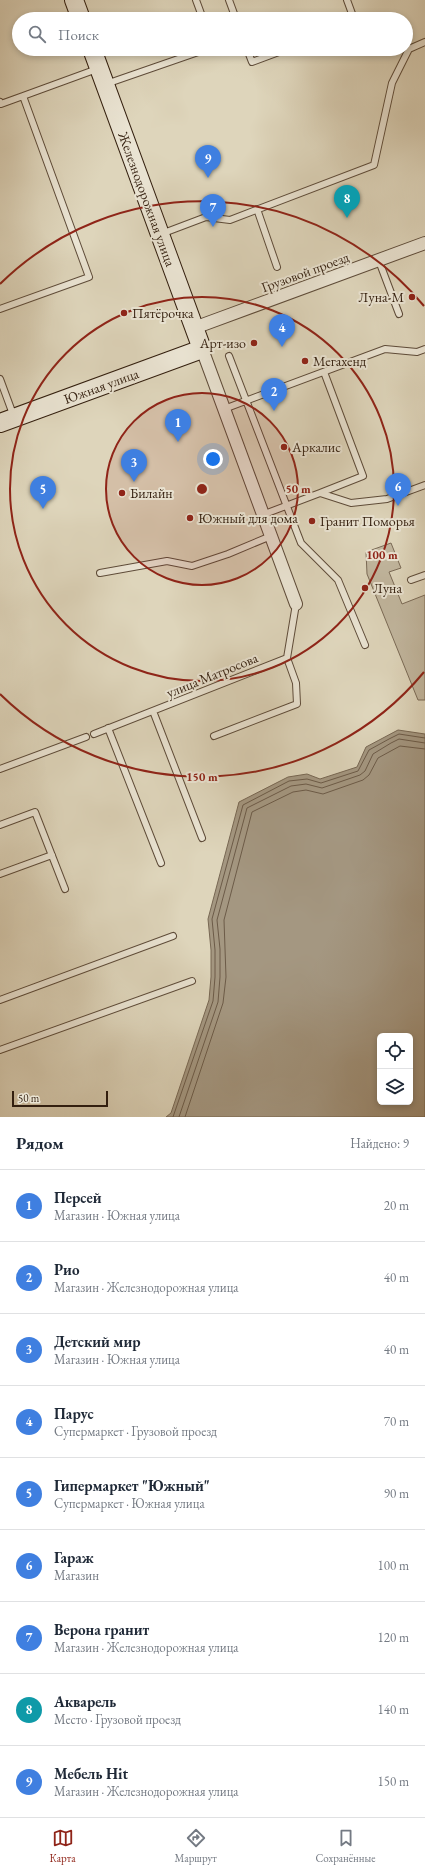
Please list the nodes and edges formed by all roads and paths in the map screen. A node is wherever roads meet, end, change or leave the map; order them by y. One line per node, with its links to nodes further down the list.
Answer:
1 (74, 0): 5 (main road)
2 (196, 0): 6 (lane)
3 (229, 0): 7 (lane)
4 (347, 0): 8 (lane)
5 (78, 12)
6 (200, 12)
7 (233, 12)
8 (351, 12)
9 (425, 42): 10 (lane)
10 (413, 46)
11 (94, 56): 16 (main road, Железнодорожная улица)
12 (181, 56): 16 (lane)
13 (250, 56): 14 (lane)
14 (268, 56)
15 (405, 56): 19 (lane)
16 (102, 77): 17 (lane); 20 (main road, Железнодорожная улица)
17 (24, 96): 18 (lane); 24 (lane)
18 (0, 102)
19 (256, 210): 20 (lane); 23 (lane)
20 (160, 234): 26 (main road, Железнодорожная улица)
21 (425, 244): 22 (street, Грузовой проезд)
22 (379, 261): 25 (lane); 26 (street, Грузовой проезд)
23 (277, 267)
24 (0, 309)
25 (399, 314)
26 (194, 328): 27 (main road, Железнодорожная улица)
27 (202, 349): 33 (street); 34 (main road, Южная улица)
28 (425, 349): 30 (lane)
29 (229, 356): 32 (lane)
30 (324, 372): 32 (lane); 36 (lane)
31 (0, 379): 34 (lane)
32 (246, 402): 33 (lane); 37 (lane)
33 (224, 409): 38 (street)
34 (7, 420)
35 (425, 485): 36 (lane)
36 (320, 493): 37 (lane)
37 (288, 505): 38 (lane); 44 (lane)
38 (262, 515): 39 (street)
39 (271, 536): 40 (lane); 43 (street)
40 (100, 574)
41 (425, 575): 42 (lane)
42 (411, 580)
43 (296, 604): 45 (lane)
44 (365, 645)
45 (288, 658): 46 (lane, улица Матросова); 49 (lane)
46 (153, 711): 47 (lane, улица Матросова); 53 (lane)
47 (108, 728): 48 (lane, улица Матросова); 55 (lane)
48 (94, 734)
49 (214, 736)
50 (86, 737): 51 (lane)
51 (0, 769)
52 (0, 825): 54 (lane)
53 (202, 838)
54 (52, 855): 56 (lane); 57 (lane)
55 (162, 863)
56 (0, 874)
57 (65, 889)
58 (173, 936): 60 (lane)
59 (192, 981): 61 (lane)
60 (0, 1000)
61 (0, 1050)

